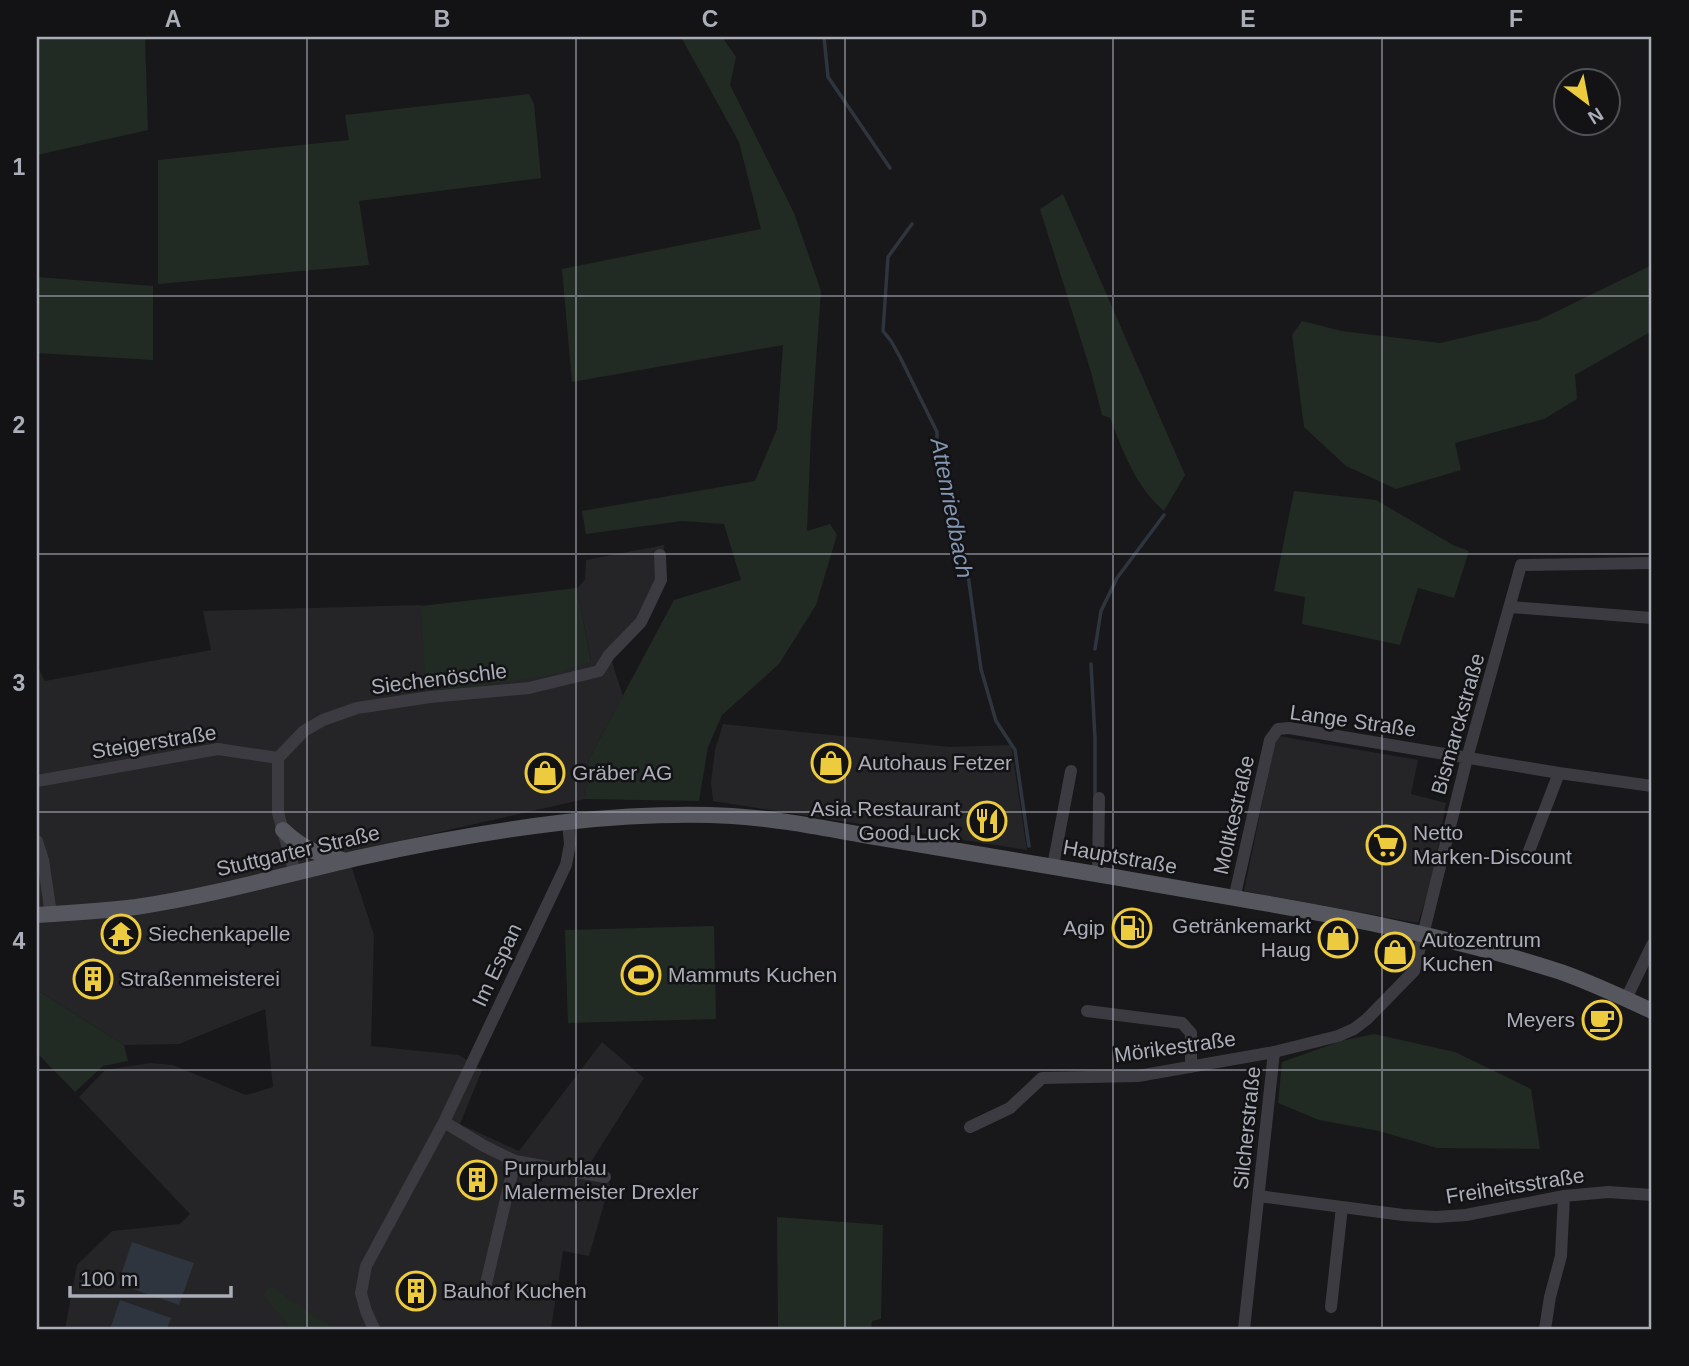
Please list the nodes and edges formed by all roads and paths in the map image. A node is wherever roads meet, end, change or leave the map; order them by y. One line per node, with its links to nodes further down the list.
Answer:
1 (660, 555): 6 (street, Siechenöschle)
2 (1652, 563): 3 (street, Bismarckstraße)
3 (1511, 607): 4 (street); 7 (street, Bismarckstraße)
4 (1652, 618)
5 (1270, 740): 7 (street, Lange Straße); 21 (street, Moltkestraße)
6 (278, 758): 10 (street, Steigerstraße); 14 (street)
7 (1467, 758): 9 (street, Lange Straße); 23 (street, Bismarckstraße)
8 (1071, 771): 18 (street)
9 (1559, 773): 11 (street, Lange Straße); 16 (street)
10 (37, 781)
11 (1652, 786)
12 (1098, 797): 20 (street)
13 (568, 822): 17 (main road, Stuttgarter Straße); 18 (main road, Hauptstraße); 30 (street, Im Espan)
14 (282, 830): 17 (main road); 19 (street)
15 (37, 841): 22 (street)
16 (1529, 851)
17 (345, 861): 19 (main road, Stuttgarter Straße)
18 (1053, 866): 20 (main road, Hauptstraße)
19 (295, 873): 22 (main road, Stuttgarter Straße)
20 (1098, 875): 21 (main road, Hauptstraße)
21 (1234, 898): 23 (main road, Hauptstraße)
22 (44, 914)
23 (1424, 934): 25 (main road, Hauptstraße); 28 (street, Silcherstraße)
24 (1652, 945): 25 (street)
25 (1626, 999): 26 (main road, Hauptstraße)
26 (1652, 1011)
27 (1087, 1012): 29 (street)
28 (1274, 1052): 29 (street, Mörikestraße); 35 (street, Silcherstraße)
29 (1191, 1067): 31 (street, Mörikestraße)
30 (444, 1122): 32 (street); 40 (street, Im Espan)
31 (970, 1127)
32 (515, 1161): 33 (street); 38 (street)
33 (605, 1177)
34 (1652, 1195): 36 (street, Freiheitsstraße)
35 (1259, 1196): 37 (street, Freiheitsstraße); 41 (street, Silcherstraße)
36 (1564, 1196): 37 (street, Freiheitsstraße); 42 (street)
37 (1342, 1207): 39 (street)
38 (485, 1288)
39 (1331, 1307)
40 (374, 1329)
41 (1244, 1329)
42 (1545, 1329)

